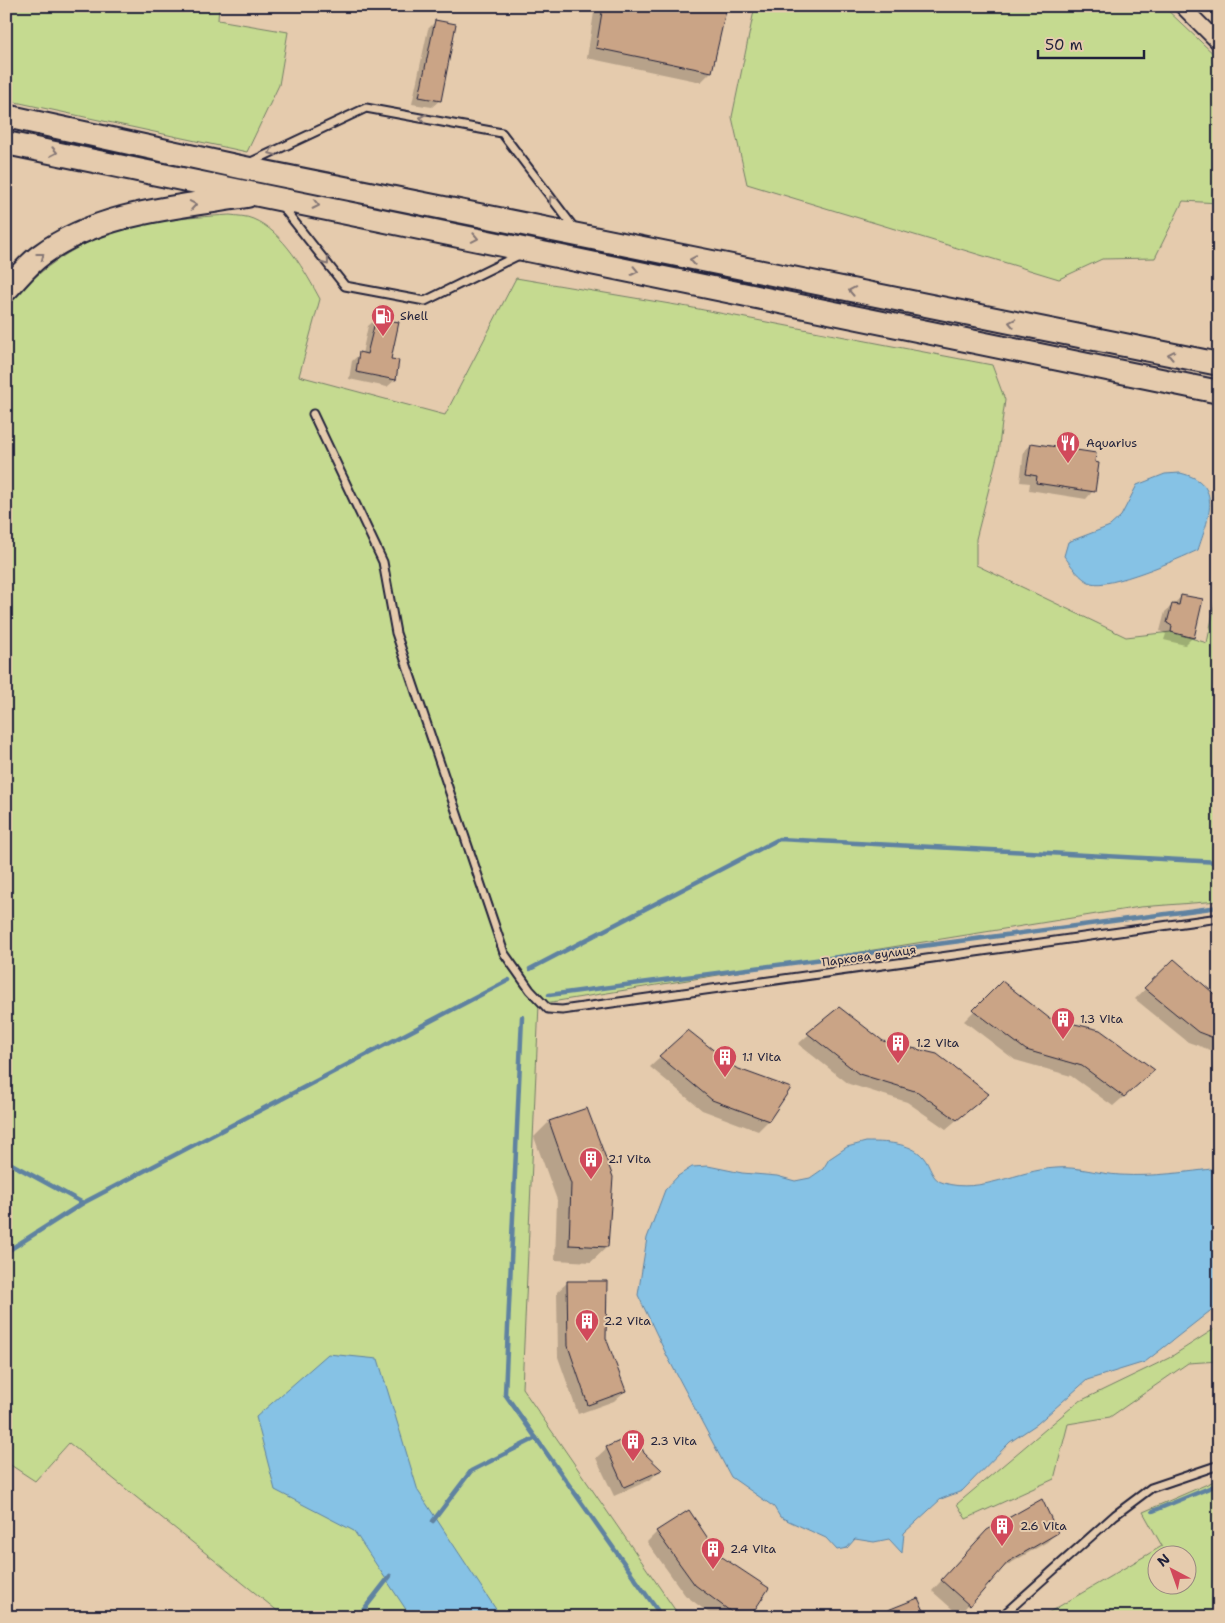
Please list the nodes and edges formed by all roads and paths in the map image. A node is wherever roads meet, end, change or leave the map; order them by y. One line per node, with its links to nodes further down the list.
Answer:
1 (1182, 6): 2 (street)
2 (1219, 43)
3 (6, 116): 5 (main road)
4 (6, 143): 6 (main road, one-way to 6)
5 (240, 168): 7 (main road); 7 (lane, one-way to 5)
6 (268, 195): 8 (main road, one-way to 8); 8 (lane, one-way to 8); 9 (main road, one-way to 6)
7 (581, 237): 10 (main road, one-way to 7)
8 (531, 249): 11 (main road, one-way to 11)
9 (6, 290)
10 (1218, 364)
11 (1219, 392)
12 (313, 414): 13 (lane, Паркова вулиця)
13 (1219, 918)
14 (1219, 1465): 15 (lane)
15 (1001, 1617)

